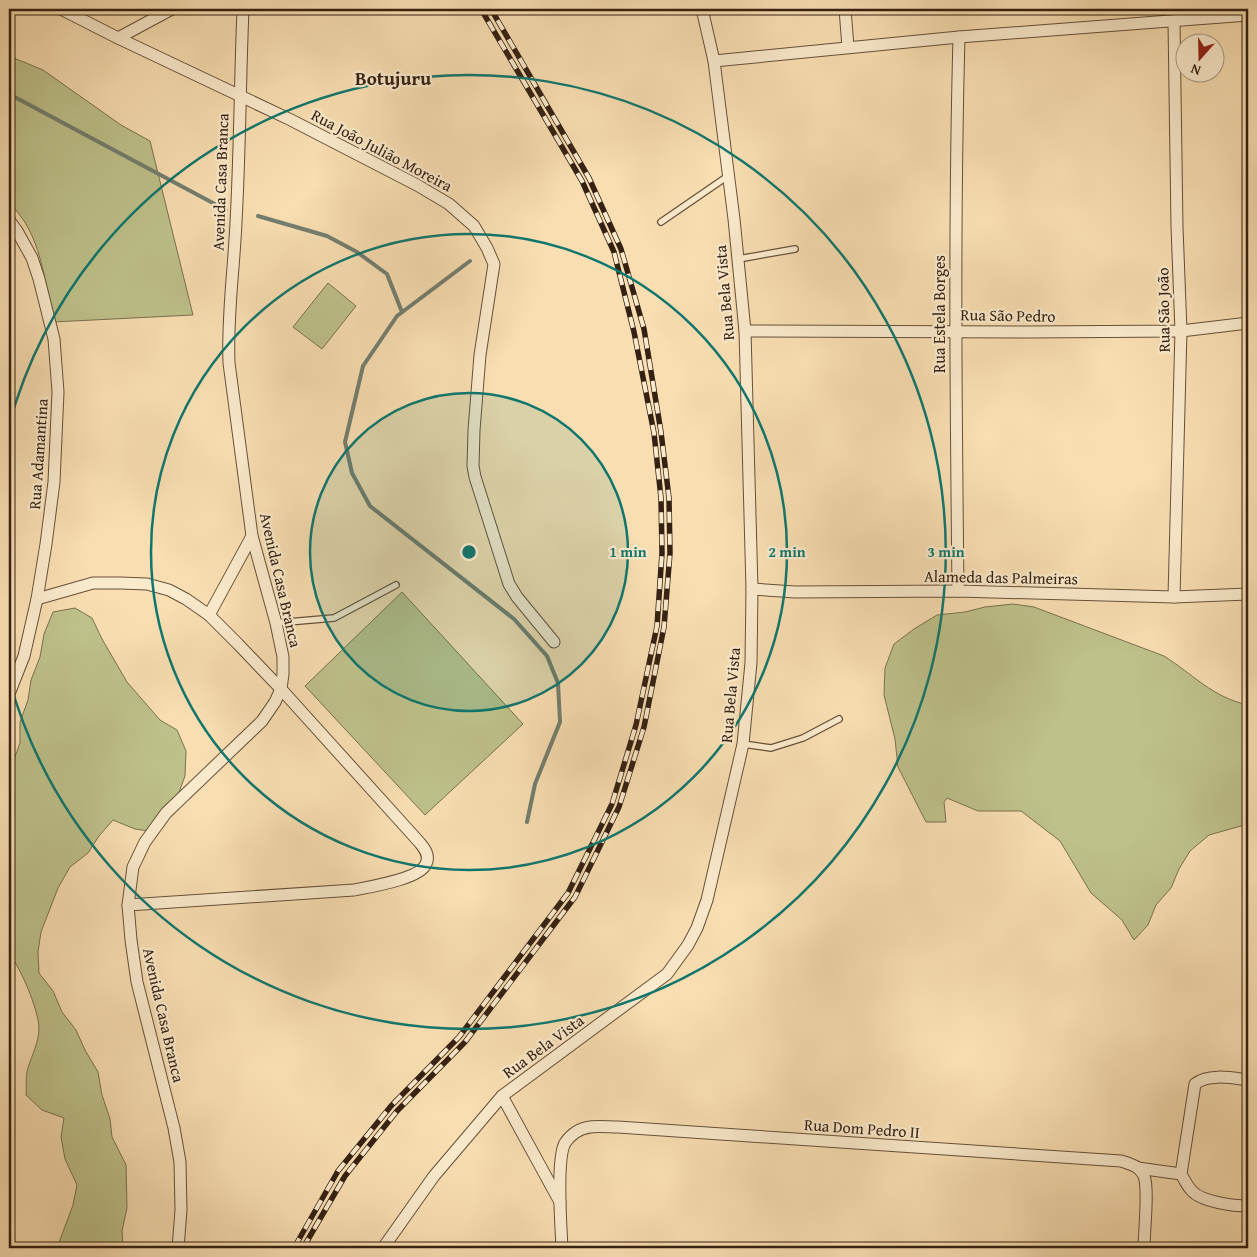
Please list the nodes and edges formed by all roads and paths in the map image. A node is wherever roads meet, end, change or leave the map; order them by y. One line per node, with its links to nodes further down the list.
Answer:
1 (61, 9): 9 (street, Rua João Julião Moreira)
2 (172, 9): 9 (street)
3 (243, 9): 12 (street, Avenida Casa Branca)
4 (702, 9): 11 (street, Rua Bela Vista)
5 (845, 9): 10 (street)
6 (1248, 16): 7 (street)
7 (1174, 22): 8 (street); 21 (street, Rua São João)
8 (959, 37): 10 (street); 20 (street, Rua Estela Borges)
9 (118, 38): 12 (street, Rua João Julião Moreira)
10 (848, 47): 11 (street)
11 (714, 61): 13 (street, Rua Bela Vista)
12 (239, 96): 22 (street, Avenida Casa Branca); 31 (street, Rua João Julião Moreira)
13 (728, 176): 15 (lane); 17 (street, Rua Bela Vista)
14 (9, 220): 28 (street, Rua Adamantina)
15 (661, 222)
16 (795, 249): 17 (lane)
17 (738, 259): 19 (street, Rua Bela Vista)
18 (1248, 323): 21 (street, Rua São Pedro)
19 (745, 331): 20 (street, Rua São Pedro); 24 (street, Rua Bela Vista)
20 (955, 331): 21 (street, Rua São Pedro); 25 (street, Rua Estela Borges)
21 (1181, 331): 27 (street, Rua São João)
22 (252, 536): 29 (street); 30 (street, Avenida Casa Branca)
23 (396, 585): 30 (lane)
24 (752, 589): 25 (street, Alameda das Palmeiras); 35 (street, Rua Bela Vista)
25 (958, 591): 27 (street, Alameda das Palmeiras)
26 (1248, 594): 27 (street, Alameda das Palmeiras)
27 (1174, 597)
28 (36, 599): 29 (street); 33 (street, Rua Adamantina)
29 (209, 615): 32 (street)
30 (276, 624): 32 (street, Avenida Casa Branca)
31 (554, 642)
32 (281, 689): 36 (street, Avenida Casa Branca); 36 (street)
33 (9, 694)
34 (839, 719): 35 (lane)
35 (742, 744): 38 (street, Rua Bela Vista)
36 (128, 905): 43 (street, Avenida Casa Branca)
37 (1248, 1080): 40 (street)
38 (502, 1096): 41 (street); 44 (street, Rua Bela Vista)
39 (1138, 1168): 40 (street); 41 (street, Rua Dom Pedro II); 46 (street)
40 (1181, 1174): 42 (street)
41 (560, 1202): 45 (street, Rua Dom Pedro II)
42 (1248, 1206)
43 (178, 1248)
44 (383, 1248)
45 (562, 1248)
46 (1144, 1248)

